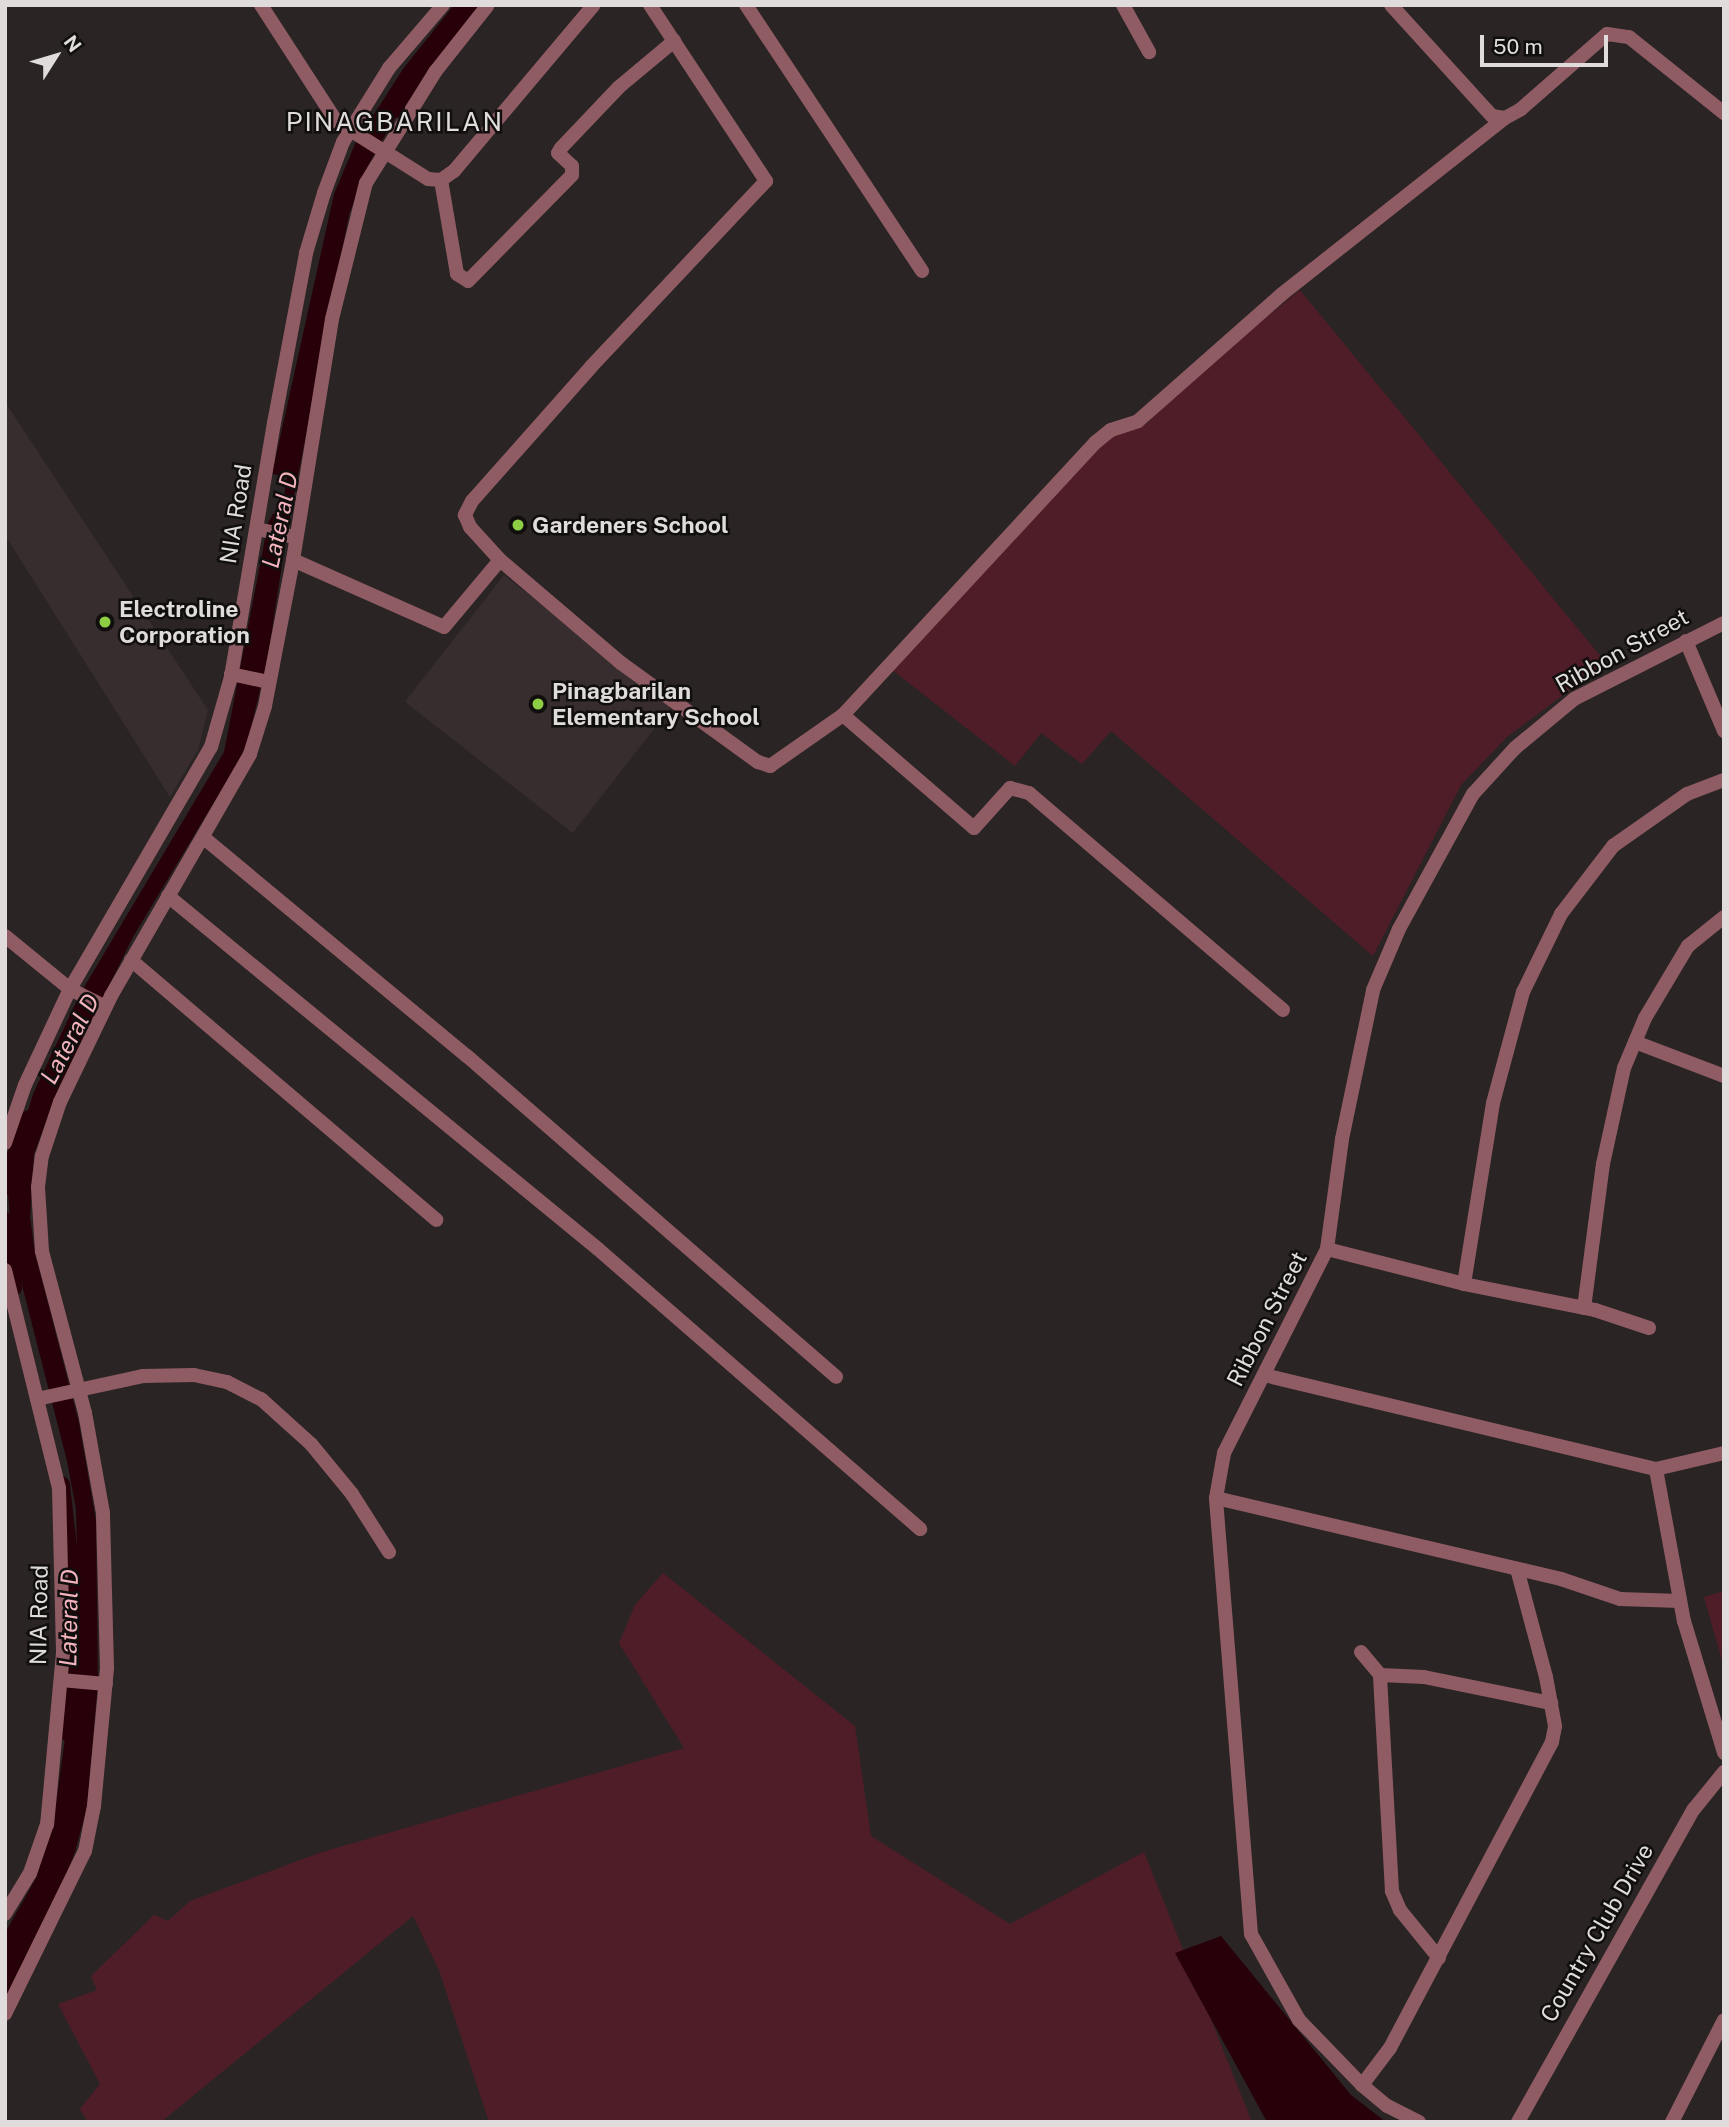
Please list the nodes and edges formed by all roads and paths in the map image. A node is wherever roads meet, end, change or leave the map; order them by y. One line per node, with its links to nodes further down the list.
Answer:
1 (261, 5): 13 (street)
2 (443, 5): 13 (street, NIA Road)
3 (488, 5): 14 (street)
4 (594, 5): 15 (street)
5 (650, 5): 9 (street)
6 (746, 5): 16 (street)
7 (1123, 5): 10 (street)
8 (1391, 5): 12 (street)
9 (674, 41): 15 (street); 20 (street)
10 (1149, 52)
11 (1724, 113): 12 (street)
12 (1505, 118): 25 (street)
13 (353, 136): 14 (street); 17 (street, NIA Road)
14 (382, 152): 15 (street); 18 (street)
15 (441, 180)
16 (922, 271)
17 (262, 530): 18 (street); 23 (street, NIA Road)
18 (290, 536): 19 (street)
19 (293, 560): 20 (street); 24 (street)
20 (500, 560): 25 (street)
21 (1724, 623): 22 (street, Ribbon Street)
22 (1686, 640): 26 (street); 40 (street, Ribbon Street)
23 (236, 675): 24 (street); 33 (street, NIA Road)
24 (266, 681): 28 (street)
25 (843, 715): 35 (street)
26 (1724, 731)
27 (1724, 780): 42 (street)
28 (204, 838): 29 (street); 46 (street)
29 (168, 896): 32 (street); 52 (street)
30 (1724, 917): 36 (street)
31 (5, 936): 33 (street)
32 (131, 960): 34 (street); 39 (street)
33 (75, 992): 34 (street); 38 (street, NIA Road)
34 (103, 1005): 47 (street)
35 (1283, 1010)
36 (1635, 1042): 37 (street); 43 (street)
37 (1724, 1076)
38 (5, 1143)
39 (436, 1220)
40 (1327, 1249): 42 (street); 45 (street, Ribbon Street)
41 (5, 1270): 48 (street, NIA Road)
42 (1464, 1284): 43 (street)
43 (1584, 1308): 44 (street)
44 (1649, 1328)
45 (1264, 1375): 50 (street); 51 (street, Ribbon Street)
46 (836, 1377)
47 (74, 1389): 48 (street); 53 (street); 59 (street)
48 (43, 1397): 58 (street, NIA Road)
49 (1724, 1453): 50 (street)
50 (1656, 1469): 55 (street)
51 (1216, 1498): 54 (street); 67 (street, Ribbon Street)
52 (920, 1529)
53 (389, 1552)
54 (1517, 1569): 55 (street); 60 (street)
55 (1680, 1601): 61 (street)
56 (1361, 1651): 57 (street)
57 (1380, 1675): 60 (street); 64 (street)
58 (67, 1680): 59 (street); 63 (street, NIA Road)
59 (102, 1684): 65 (street)
60 (1551, 1703): 64 (street)
61 (1724, 1752)
62 (1724, 1772): 69 (street, Country Club Drive)
63 (5, 1914)
64 (1439, 1958): 67 (street)
65 (5, 2014)
66 (1724, 2020): 70 (street)
67 (1362, 2085): 68 (street, Ribbon Street)
68 (1419, 2122)
69 (1518, 2122)
70 (1672, 2122)

